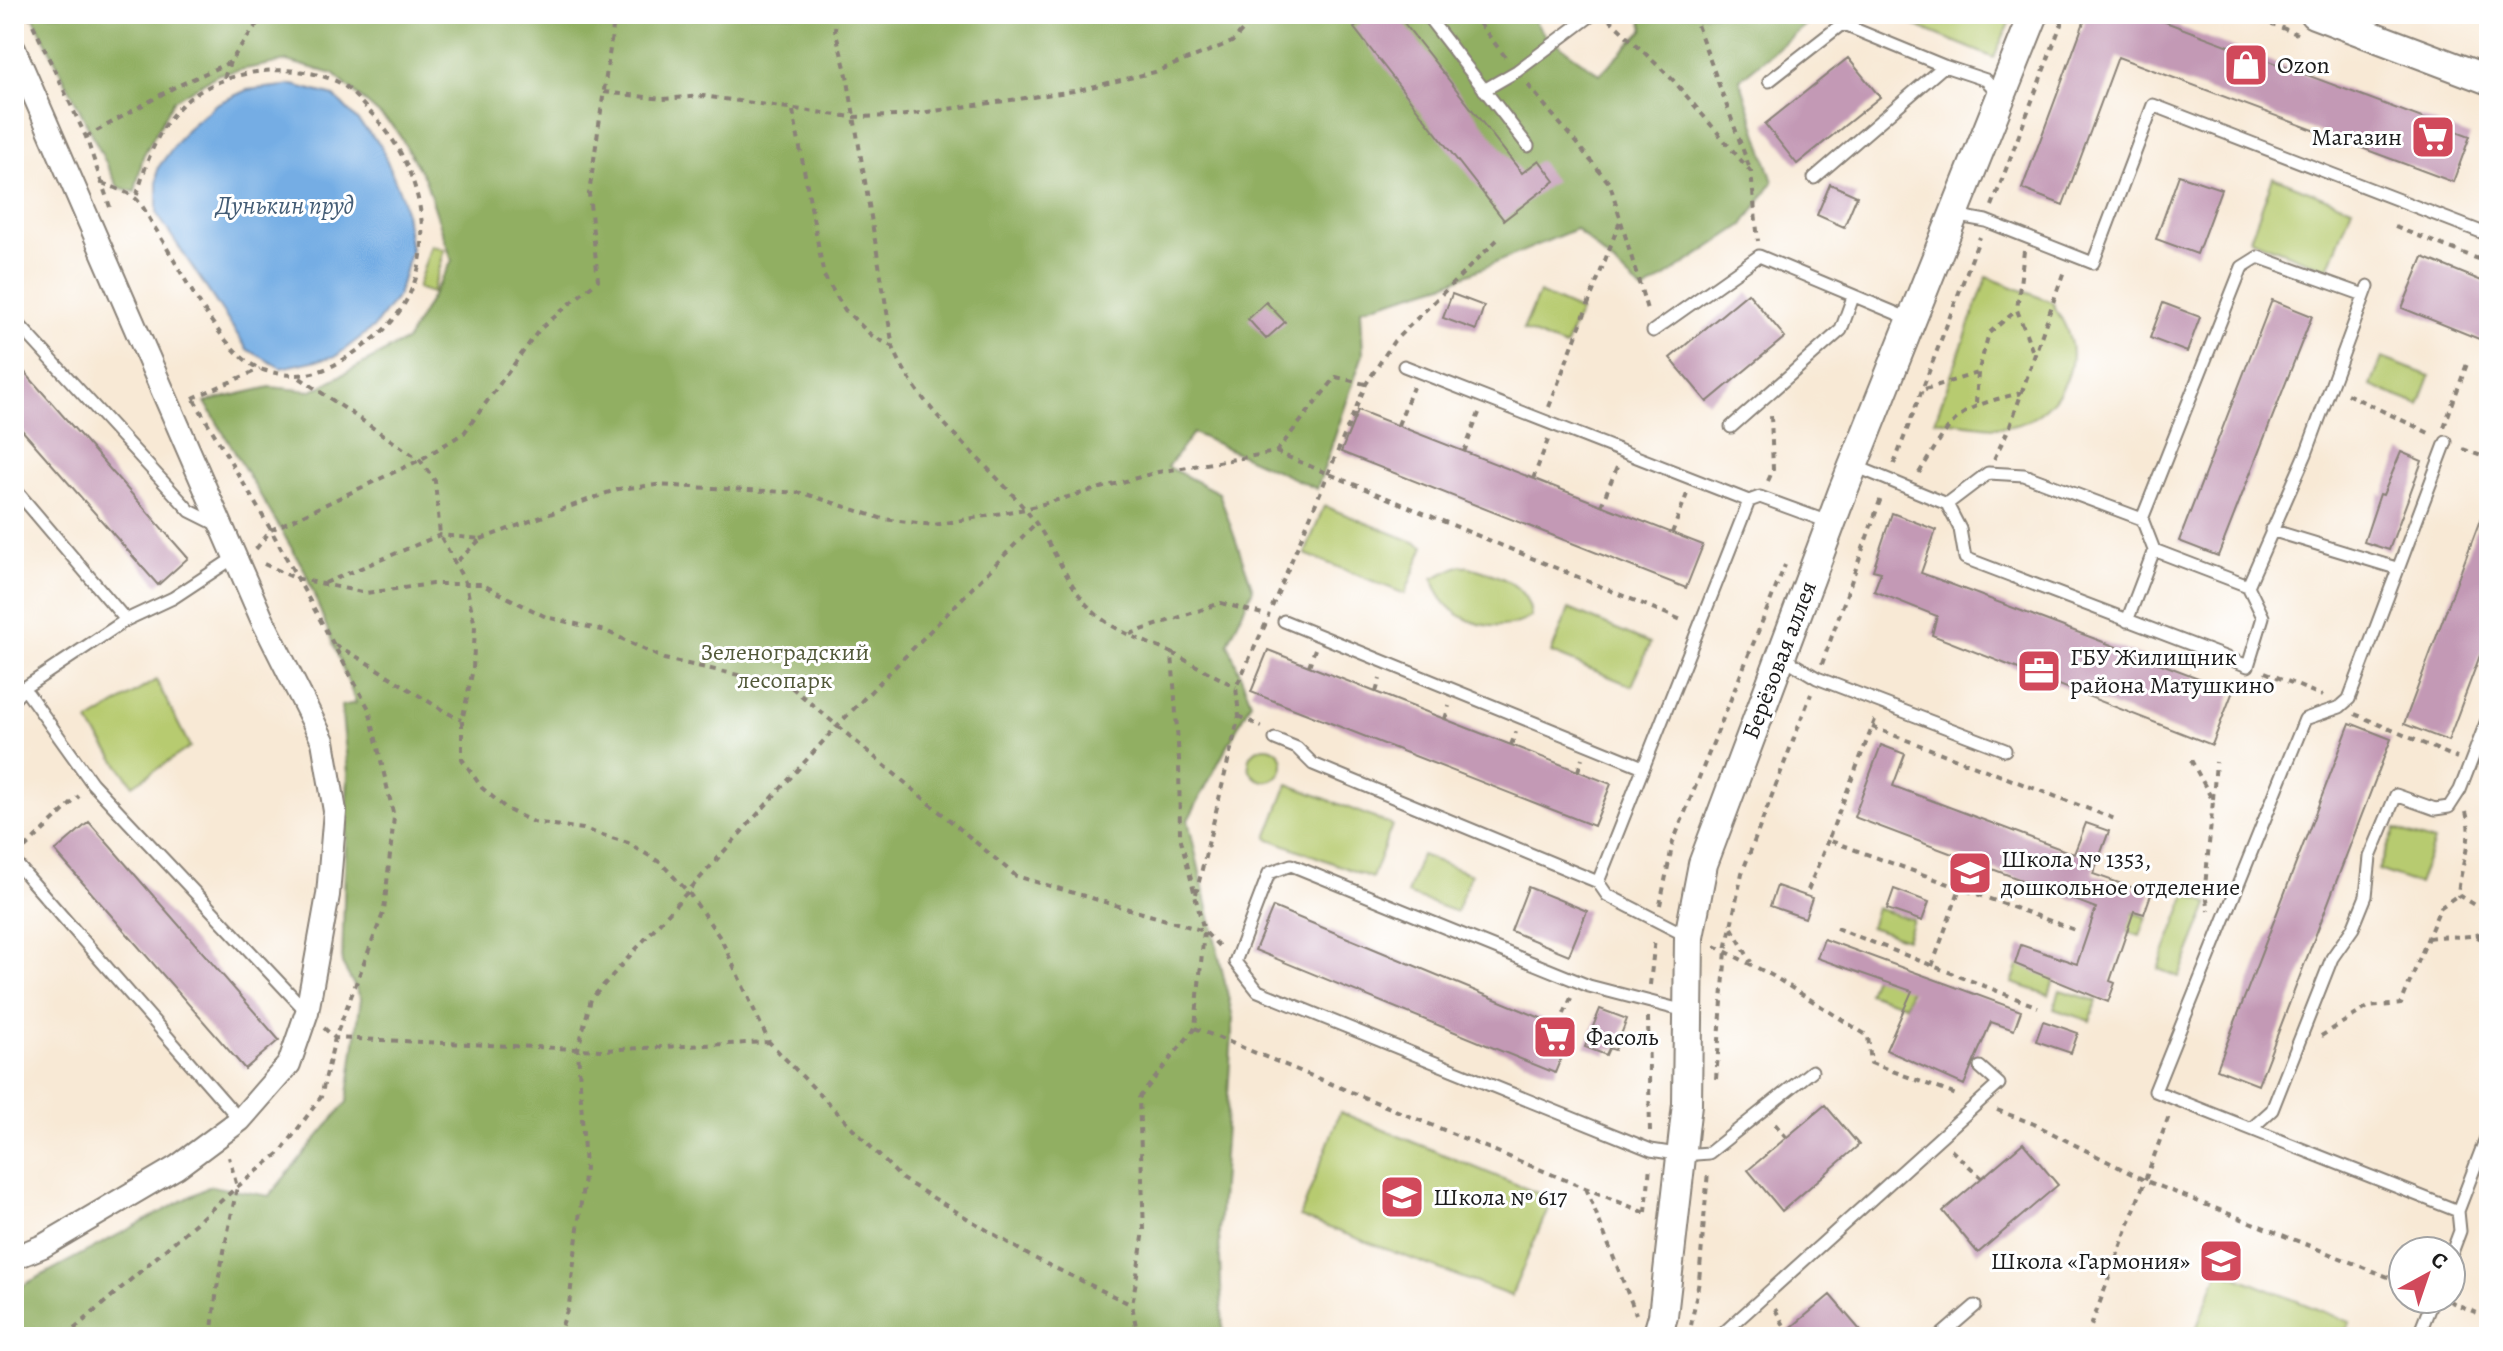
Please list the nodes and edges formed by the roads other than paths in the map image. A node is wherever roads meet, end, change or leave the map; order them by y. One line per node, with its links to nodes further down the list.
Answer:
1 (1593, 14): 9 (lane)
2 (2034, 14): 10 (street, Берёзовая аллея)
3 (2314, 14): 7 (street)
4 (1428, 17): 9 (lane)
5 (17, 63): 28 (street)
6 (1944, 66): 8 (lane); 10 (lane); 12 (lane)
7 (2489, 80)
8 (1769, 81)
9 (1484, 90): 11 (lane)
10 (2001, 96): 13 (street, Берёзовая аллея)
11 (1528, 146)
12 (1814, 178)
13 (1952, 215): 14 (lane); 17 (street, Берёзовая аллея)
14 (2489, 235)
15 (1853, 297): 17 (lane); 18 (lane); 20 (lane)
16 (14, 319): 28 (lane)
17 (1913, 320): 22 (street, Берёзовая аллея)
18 (1653, 331)
19 (1404, 366): 24 (lane)
20 (1731, 427)
21 (2446, 442): 32 (lane)
22 (1854, 466): 25 (lane); 27 (street, Берёзовая аллея)
23 (14, 488): 34 (lane)
24 (1755, 499): 27 (lane); 43 (lane)
25 (1947, 504): 26 (lane); 36 (lane)
26 (2142, 519): 29 (lane); 30 (lane)
27 (1832, 523): 37 (street, Берёзовая аллея)
28 (222, 527): 31 (street)
29 (2271, 530): 32 (lane); 33 (lane)
30 (2154, 550): 33 (lane); 36 (lane)
31 (242, 557): 34 (lane); 47 (street)
32 (2396, 568): 52 (lane)
33 (2248, 586): 36 (lane)
34 (126, 620): 38 (lane)
35 (1284, 621): 43 (lane)
36 (2127, 621)
37 (1781, 657): 42 (lane); 46 (street, Берёзовая аллея)
38 (19, 687): 39 (lane); 47 (lane)
39 (14, 699)
40 (2489, 715): 52 (lane)
41 (1275, 739): 45 (lane)
42 (2005, 750)
43 (1643, 767): 45 (lane)
44 (14, 858): 51 (lane)
45 (1598, 882): 46 (lane)
46 (1689, 937): 48 (street, Берёзовая аллея)
47 (307, 1012): 51 (street)
48 (1689, 1012): 54 (street, Берёзовая аллея); 54 (lane)
49 (1980, 1067): 61 (lane)
50 (1812, 1071): 54 (lane)
51 (232, 1128): 57 (street)
52 (2252, 1128): 55 (lane)
53 (2489, 1130): 55 (lane)
54 (1683, 1155): 60 (street, Берёзовая аллея)
55 (2458, 1211): 56 (lane)
56 (2458, 1235)
57 (14, 1258)
58 (1975, 1306): 62 (lane)
59 (2427, 1315): 63 (lane)
60 (1657, 1337)
61 (1719, 1337)
62 (1939, 1337)
63 (2418, 1337)

